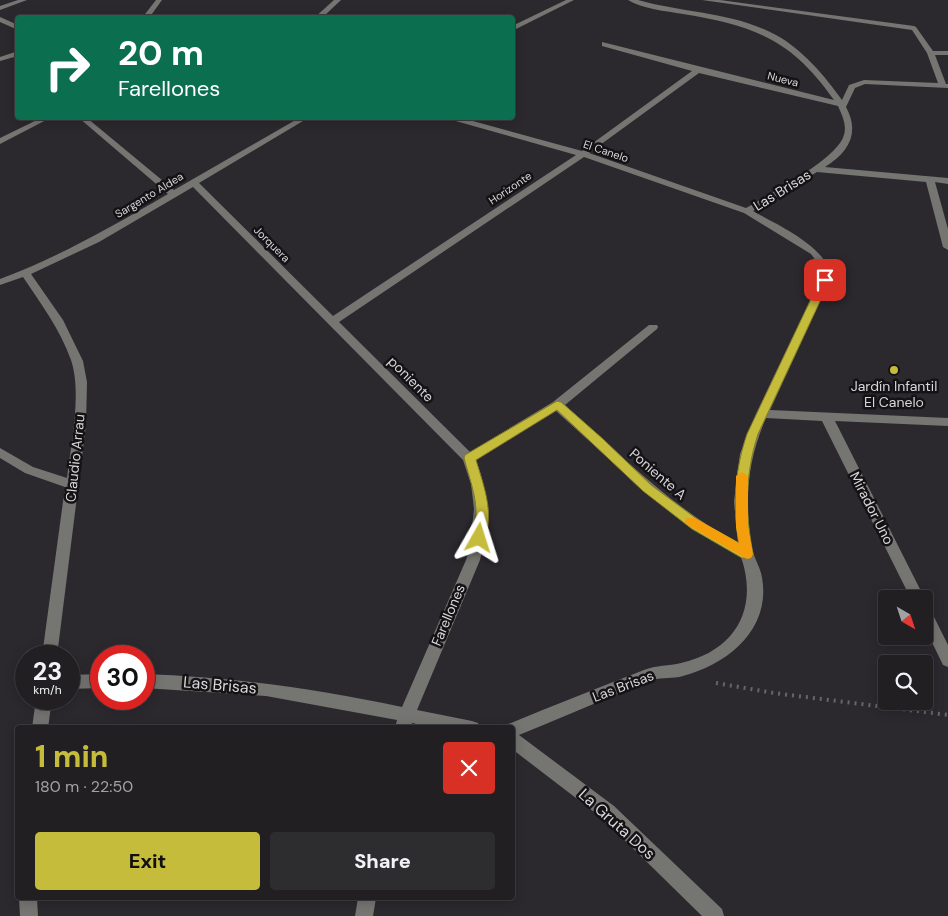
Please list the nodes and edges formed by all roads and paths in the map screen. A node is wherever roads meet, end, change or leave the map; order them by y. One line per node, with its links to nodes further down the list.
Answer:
1 (24, 0): 7 (street)
2 (158, 0): 8 (street)
3 (338, 0): 9 (street)
4 (571, 0): 12 (street)
5 (631, 0): 20 (street)
6 (705, 0): 14 (street)
7 (0, 8)
8 (147, 15)
9 (320, 15)
10 (0, 19): 11 (street)
11 (15, 26)
12 (515, 28)
13 (605, 44): 18 (street, Nueva)
14 (931, 53): 15 (street); 19 (street)
15 (948, 53)
16 (15, 54): 17 (street)
17 (0, 59)
18 (698, 70): 20 (street, Nueva); 26 (street, Horizonte)
19 (945, 86): 20 (street)
20 (843, 105): 27 (street, Las Brisas)
21 (42, 120): 25 (street)
22 (85, 120): 31 (street)
23 (301, 120): 30 (street, Sargento Aldea)
24 (462, 120): 26 (street, El Canelo)
25 (0, 140)
26 (583, 154): 32 (street, El Canelo); 37 (street, Horizonte)
27 (815, 169): 28 (street); 32 (street, Las Brisas)
28 (930, 180): 29 (street); 33 (street)
29 (948, 182)
30 (194, 183): 31 (street, Sargento Aldea); 37 (street, Jorquera)
31 (174, 195): 35 (street, Sargento Aldea)
32 (747, 212): 40 (street, Las Brisas)
33 (945, 225): 34 (street)
34 (948, 247)
35 (25, 273): 36 (street, Sargento Aldea); 45 (street, Claudio Arrau)
36 (0, 282)
37 (332, 322): 44 (street, poniente)
38 (652, 326): 39 (street)
39 (557, 405): 44 (street); 46 (street, Poniente A)
40 (762, 414): 41 (street); 46 (street, Las Brisas)
41 (827, 418): 42 (street); 47 (street, Mirador Uno)
42 (948, 422)
43 (0, 452): 45 (street)
44 (469, 458): 55 (street, Farellones)
45 (73, 485): 49 (street, Claudio Arrau)
46 (747, 554): 58 (street, Las Brisas)
47 (913, 590)
48 (933, 629): 50 (street)
49 (51, 645)
50 (948, 660)
51 (155, 681): 55 (street, Las Brisas)
52 (709, 682): 54 (path)
53 (42, 710): 56 (street)
54 (948, 715)
55 (404, 722): 57 (street, Las Brisas)
56 (40, 725)
57 (438, 725)
58 (515, 729)
59 (515, 741): 64 (street, La Gruta Dos)
60 (28, 900): 62 (street)
61 (368, 900): 63 (street)
62 (29, 916)
63 (364, 916)
64 (715, 916)

